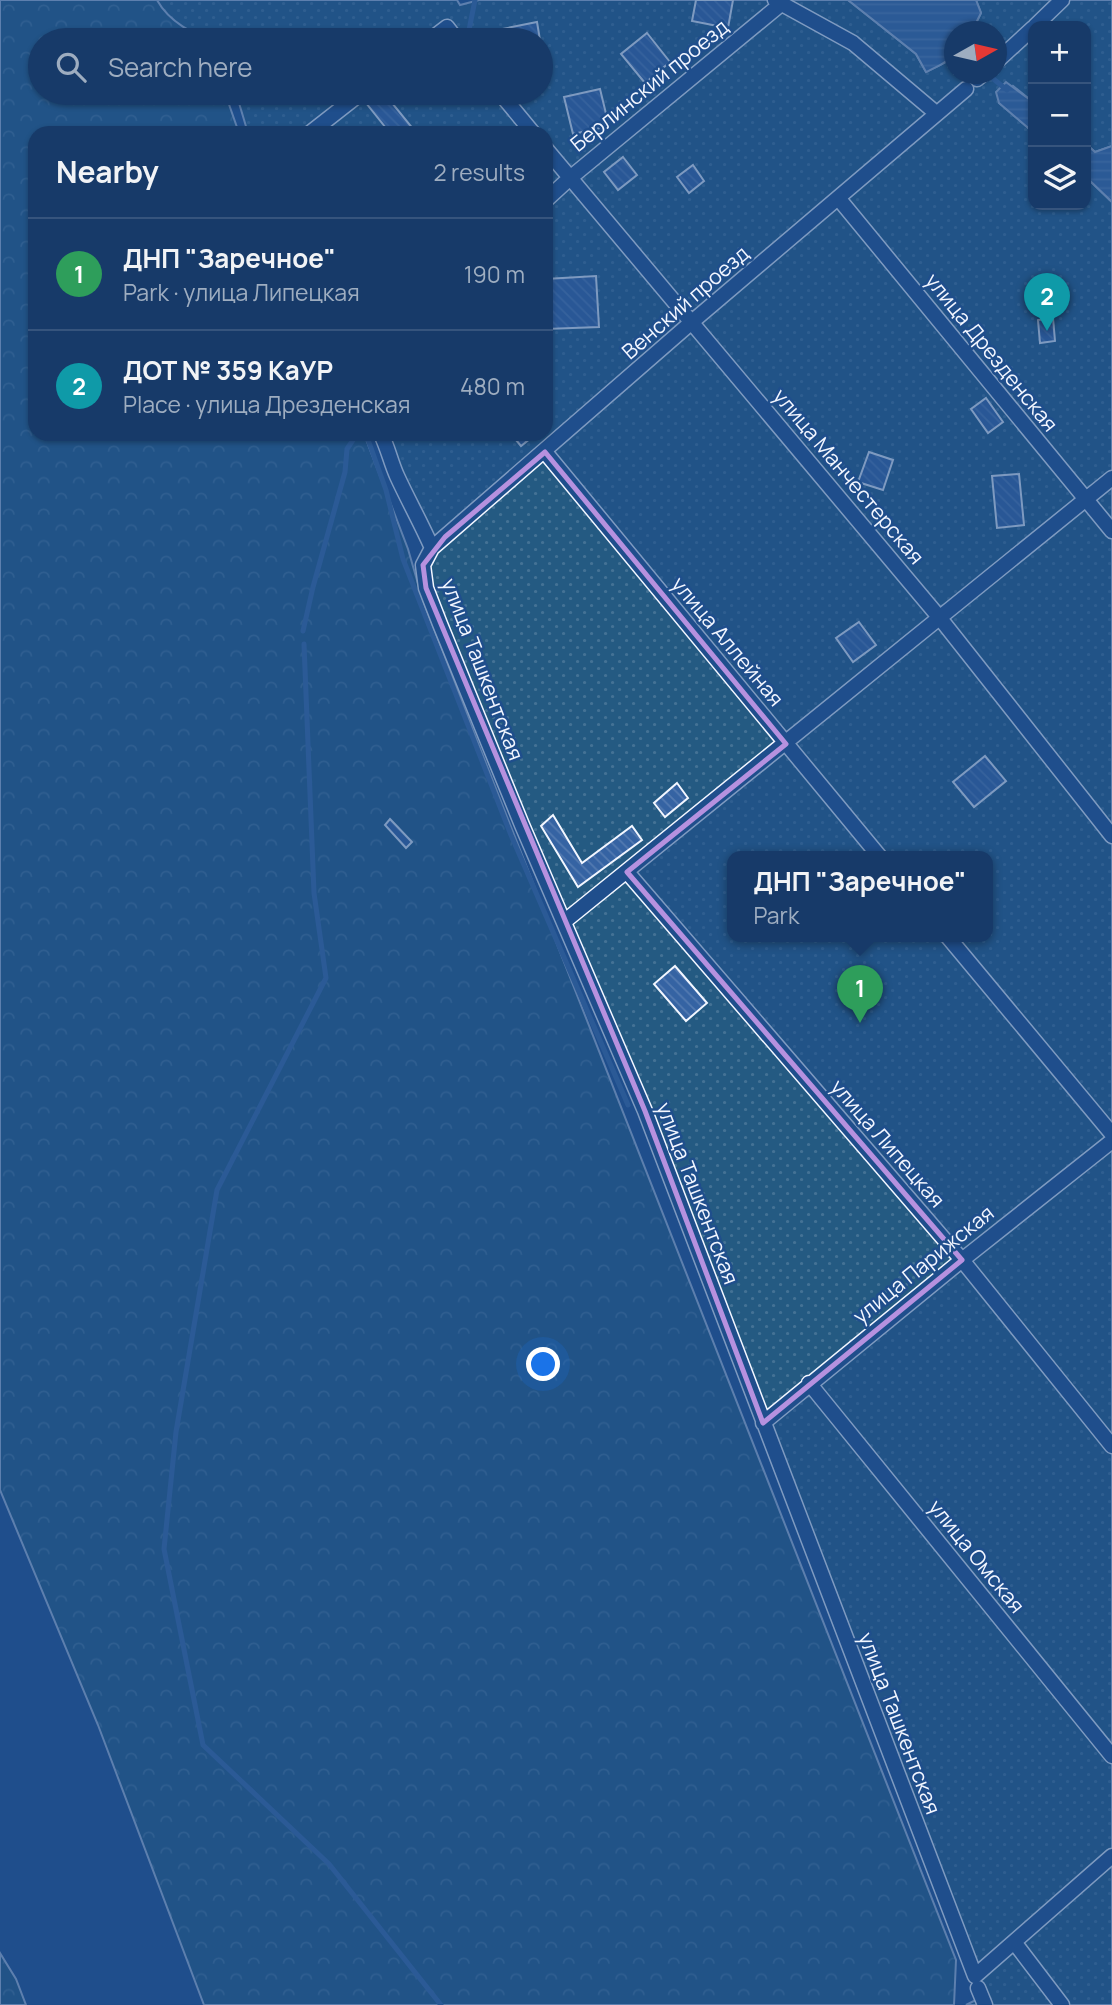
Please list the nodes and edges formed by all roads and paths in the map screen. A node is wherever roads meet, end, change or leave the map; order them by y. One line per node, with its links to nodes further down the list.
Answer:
1 (1062, 0): 3 (street)
2 (778, 2): 9 (street); 13 (street, Берлинский проезд)
3 (1040, 21)
4 (1028, 33): 5 (street)
5 (1007, 52)
6 (966, 89): 9 (street, Венский проезд)
7 (346, 105): 10 (street)
8 (510, 105): 11 (street)
9 (936, 113): 15 (street, Венский проезд)
10 (319, 126)
11 (527, 126)
12 (553, 157): 13 (street, улица Манчестерская)
13 (570, 178): 14 (street, Берлинский проезд); 16 (street, улица Манчестерская)
14 (553, 194)
15 (839, 199): 16 (street, Венский проезд); 20 (street, улица Дрезденская)
16 (693, 321): 18 (street, Венский проезд); 23 (street, улица Манчестерская)
17 (384, 441): 22 (street)
18 (545, 452): 22 (street, Венский проезд); 24 (street, улица Аллейная)
19 (1112, 478): 20 (street)
20 (1086, 499): 21 (street, улица Дрезденская); 23 (street)
21 (1112, 531)
22 (432, 548): 28 (street, улица Ташкентская)
23 (939, 617): 24 (street); 25 (street, улица Манчестерская)
24 (786, 744): 26 (street, улица Аллейная); 27 (street)
25 (1112, 836)
26 (875, 851)
27 (627, 872): 28 (street); 32 (street, улица Липецкая)
28 (565, 922): 34 (street, улица Ташкентская)
29 (952, 942): 30 (street)
30 (1112, 1134)
31 (1112, 1141): 32 (street, улица Парижская)
32 (961, 1260): 33 (street, улица Парижская); 35 (street, улица Липецкая)
33 (809, 1383): 34 (street, улица Парижская); 36 (street, улица Омская)
34 (762, 1423): 39 (street, улица Ташкентская)
35 (1112, 1446)
36 (1112, 1756)
37 (1112, 1856): 38 (street)
38 (1014, 1942): 39 (street); 41 (street)
39 (976, 1982): 40 (street, улица Ташкентская)
40 (985, 2005)
41 (1062, 2005)

